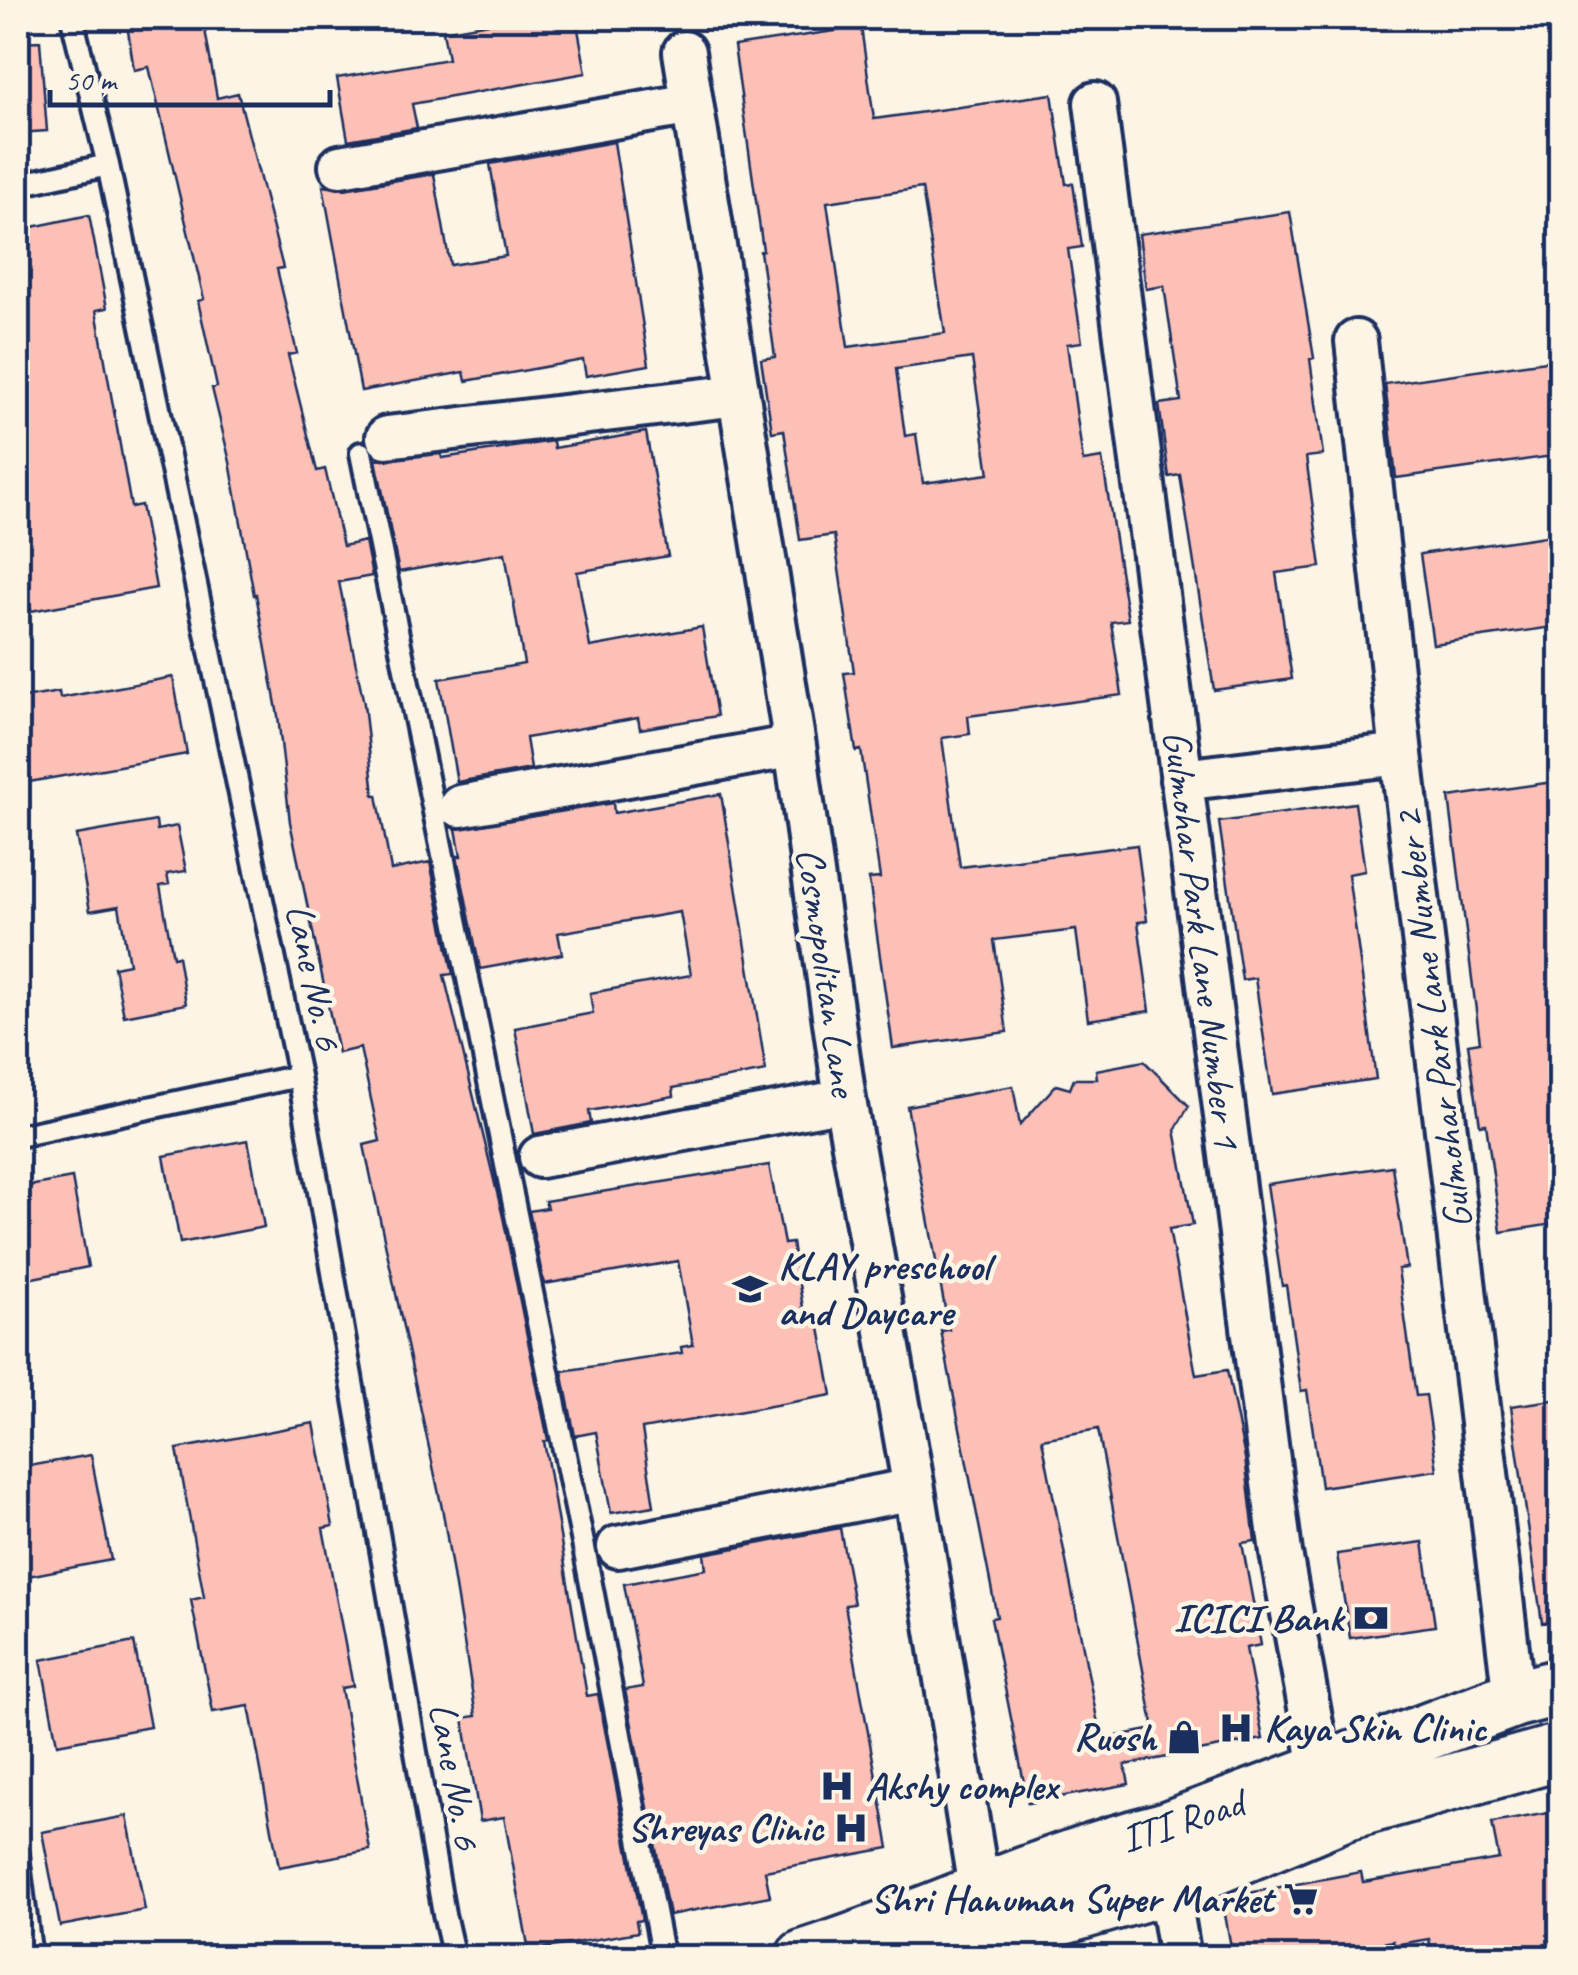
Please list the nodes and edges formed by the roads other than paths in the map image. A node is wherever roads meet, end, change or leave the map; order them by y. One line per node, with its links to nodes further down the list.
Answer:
1 (72, 18): 5 (lane, Lane No. 6)
2 (684, 52): 3 (street, Cosmopolitan Lane)
3 (692, 104): 6 (street); 9 (street, Cosmopolitan Lane)
4 (1094, 104): 13 (street, Gulmohar Park Lane Number 1)
5 (108, 165): 7 (lane); 15 (lane, Lane No. 6)
6 (340, 166)
7 (18, 185)
8 (1356, 341): 12 (street, Gulmohar Park Lane Number 2)
9 (739, 395): 10 (street); 11 (street, Cosmopolitan Lane)
10 (374, 445): 29 (lane)
11 (795, 746): 14 (street); 16 (street, Cosmopolitan Lane)
12 (1401, 754): 13 (street); 21 (street, Gulmohar Park Lane Number 2)
13 (1182, 780): 23 (street, Gulmohar Park Lane Number 1)
14 (460, 806)
15 (299, 1076): 17 (lane); 28 (lane, Lane No. 6)
16 (845, 1100): 18 (street); 19 (street, Cosmopolitan Lane)
17 (18, 1136)
18 (540, 1157)
19 (914, 1490): 20 (street); 26 (street, Cosmopolitan Lane)
20 (618, 1547)
21 (1537, 1693): 23 (main road, ITI Road)
22 (1560, 1752): 25 (main road, ITI Road)
23 (1321, 1773): 26 (main road, ITI Road)
24 (18, 1855): 27 (lane)
25 (1168, 1886): 26 (main road, ITI Road); 31 (street)
26 (982, 1936): 30 (main road, ITI Road)
27 (31, 1958)
28 (454, 1958)
29 (663, 1958)
30 (804, 1958)
31 (1180, 1958)

